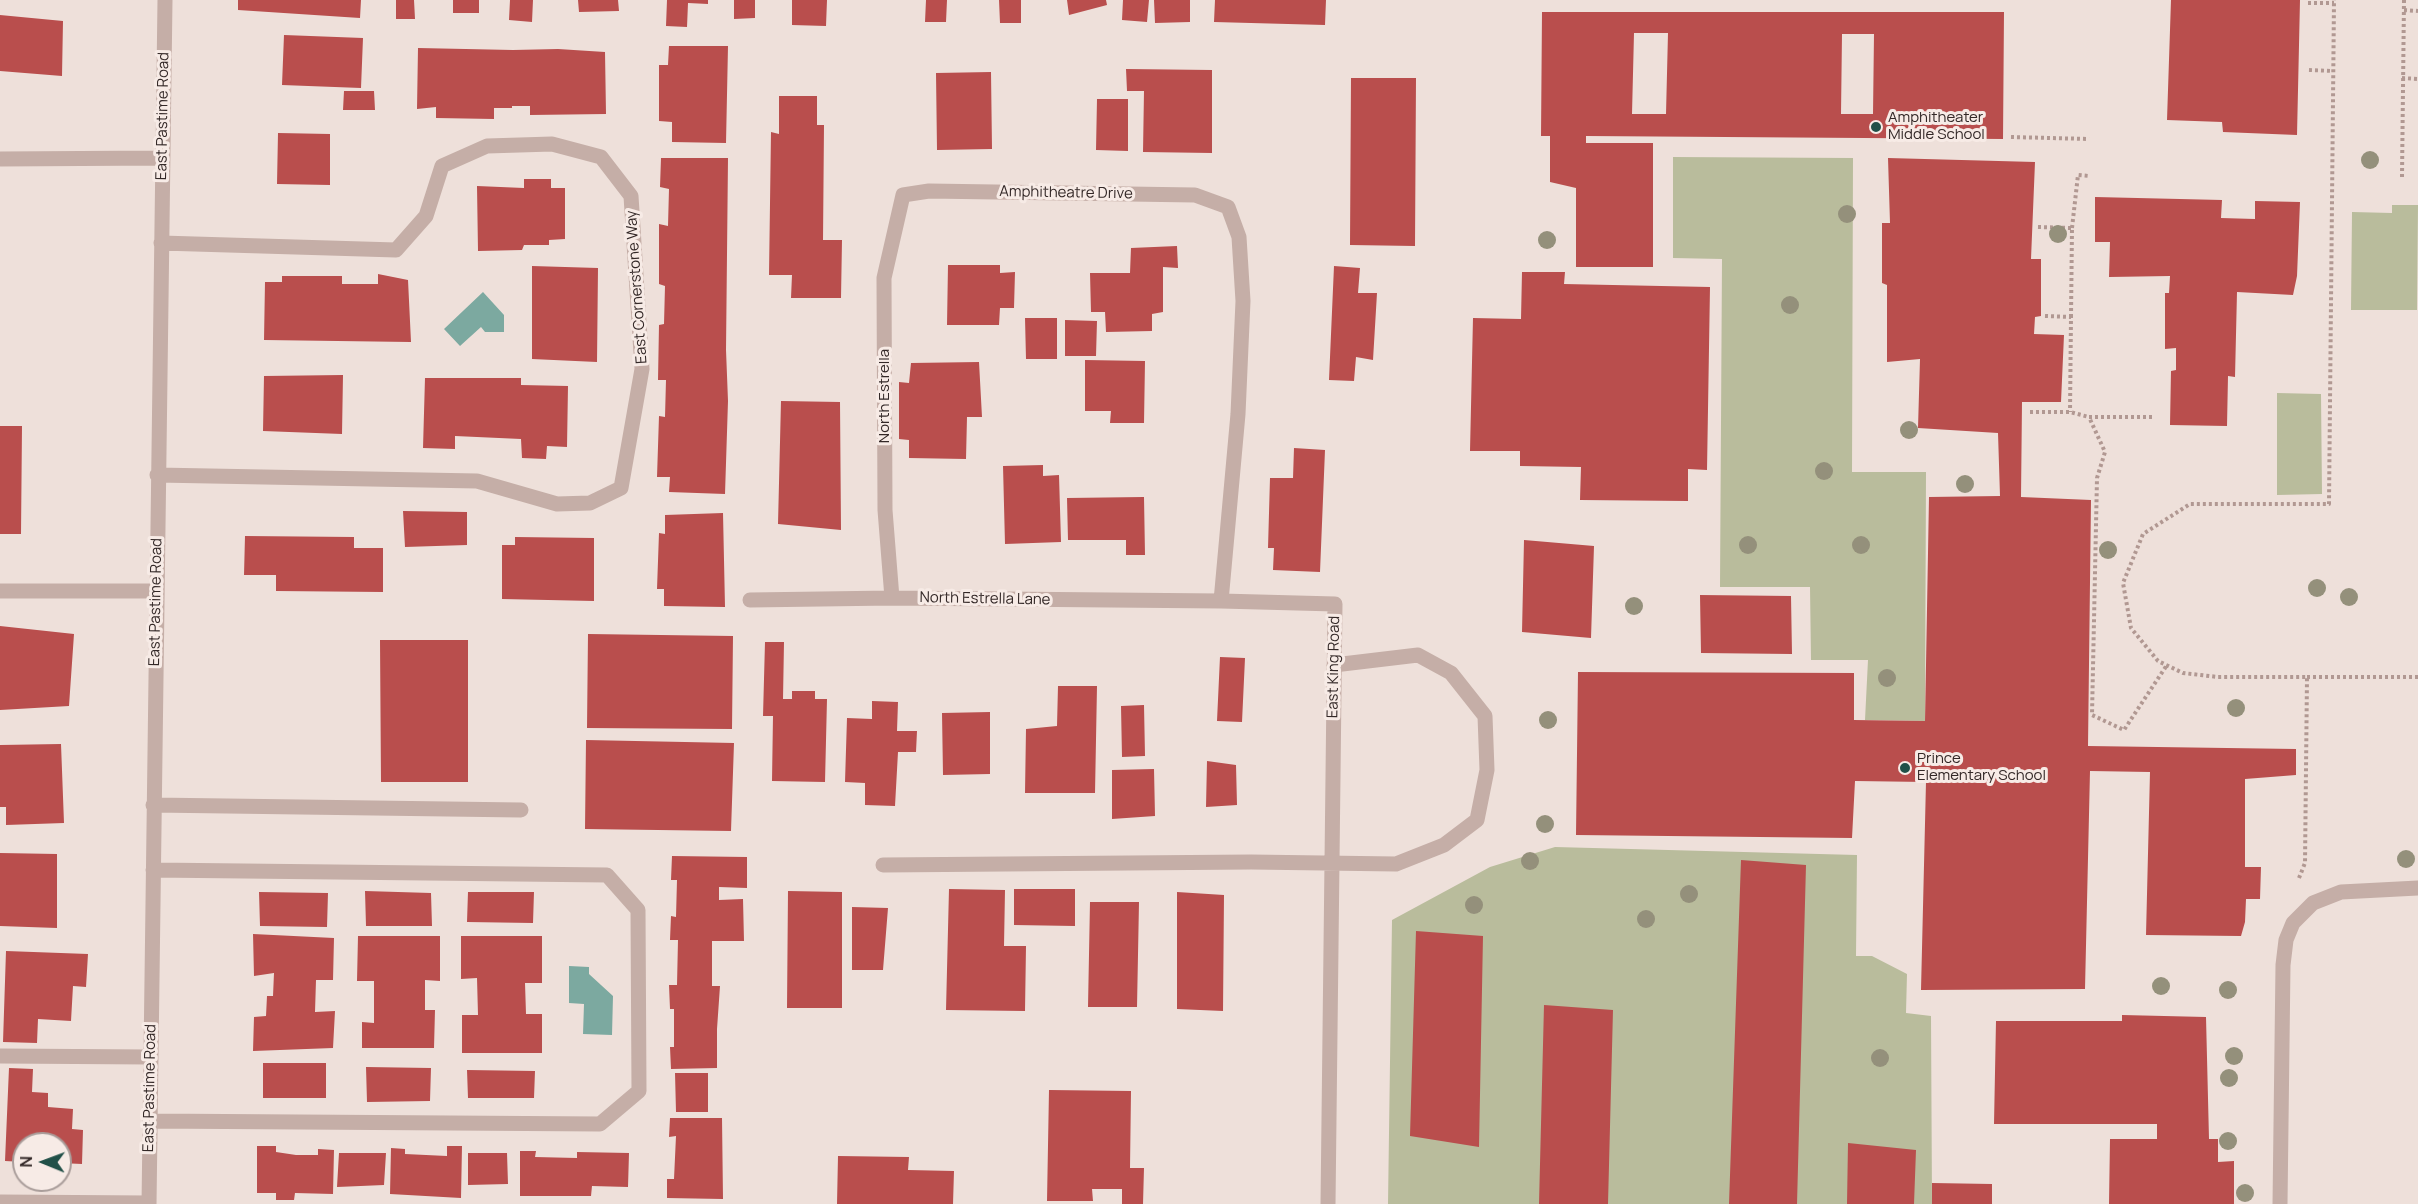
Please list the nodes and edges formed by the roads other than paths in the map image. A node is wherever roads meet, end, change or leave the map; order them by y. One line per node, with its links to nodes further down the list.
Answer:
1 (165, 0): 2 (street, East Pastime Road)
2 (162, 158): 3 (street); 5 (street, East Pastime Road)
3 (0, 159)
4 (903, 195): 9 (street, North Estrella); 11 (street, Amphitheatre Drive)
5 (160, 243): 6 (street, East Pastime Road); 6 (street, East Cornerstone Way)
6 (157, 475): 8 (street, East Pastime Road)
7 (0, 591): 8 (street)
8 (156, 591): 13 (street, East Pastime Road)
9 (892, 598): 10 (street, North Estrella Lane); 11 (street, North Estrella Lane)
10 (750, 600)
11 (1221, 601): 12 (street, East King Road)
12 (1334, 665): 15 (street, East King Road); 15 (street)
13 (153, 805): 14 (street); 17 (street, East Pastime Road)
14 (521, 810)
15 (1333, 863): 16 (street); 24 (street, East King Road)
16 (883, 865)
17 (153, 870): 20 (street, East Pastime Road); 21 (street)
18 (2418, 888): 25 (street)
19 (0, 1056): 20 (street)
20 (150, 1057): 21 (street, East Pastime Road)
21 (150, 1121): 23 (street, East Pastime Road)
22 (0, 1202): 23 (street)
23 (149, 1204)
24 (1328, 1204)
25 (2280, 1204)

